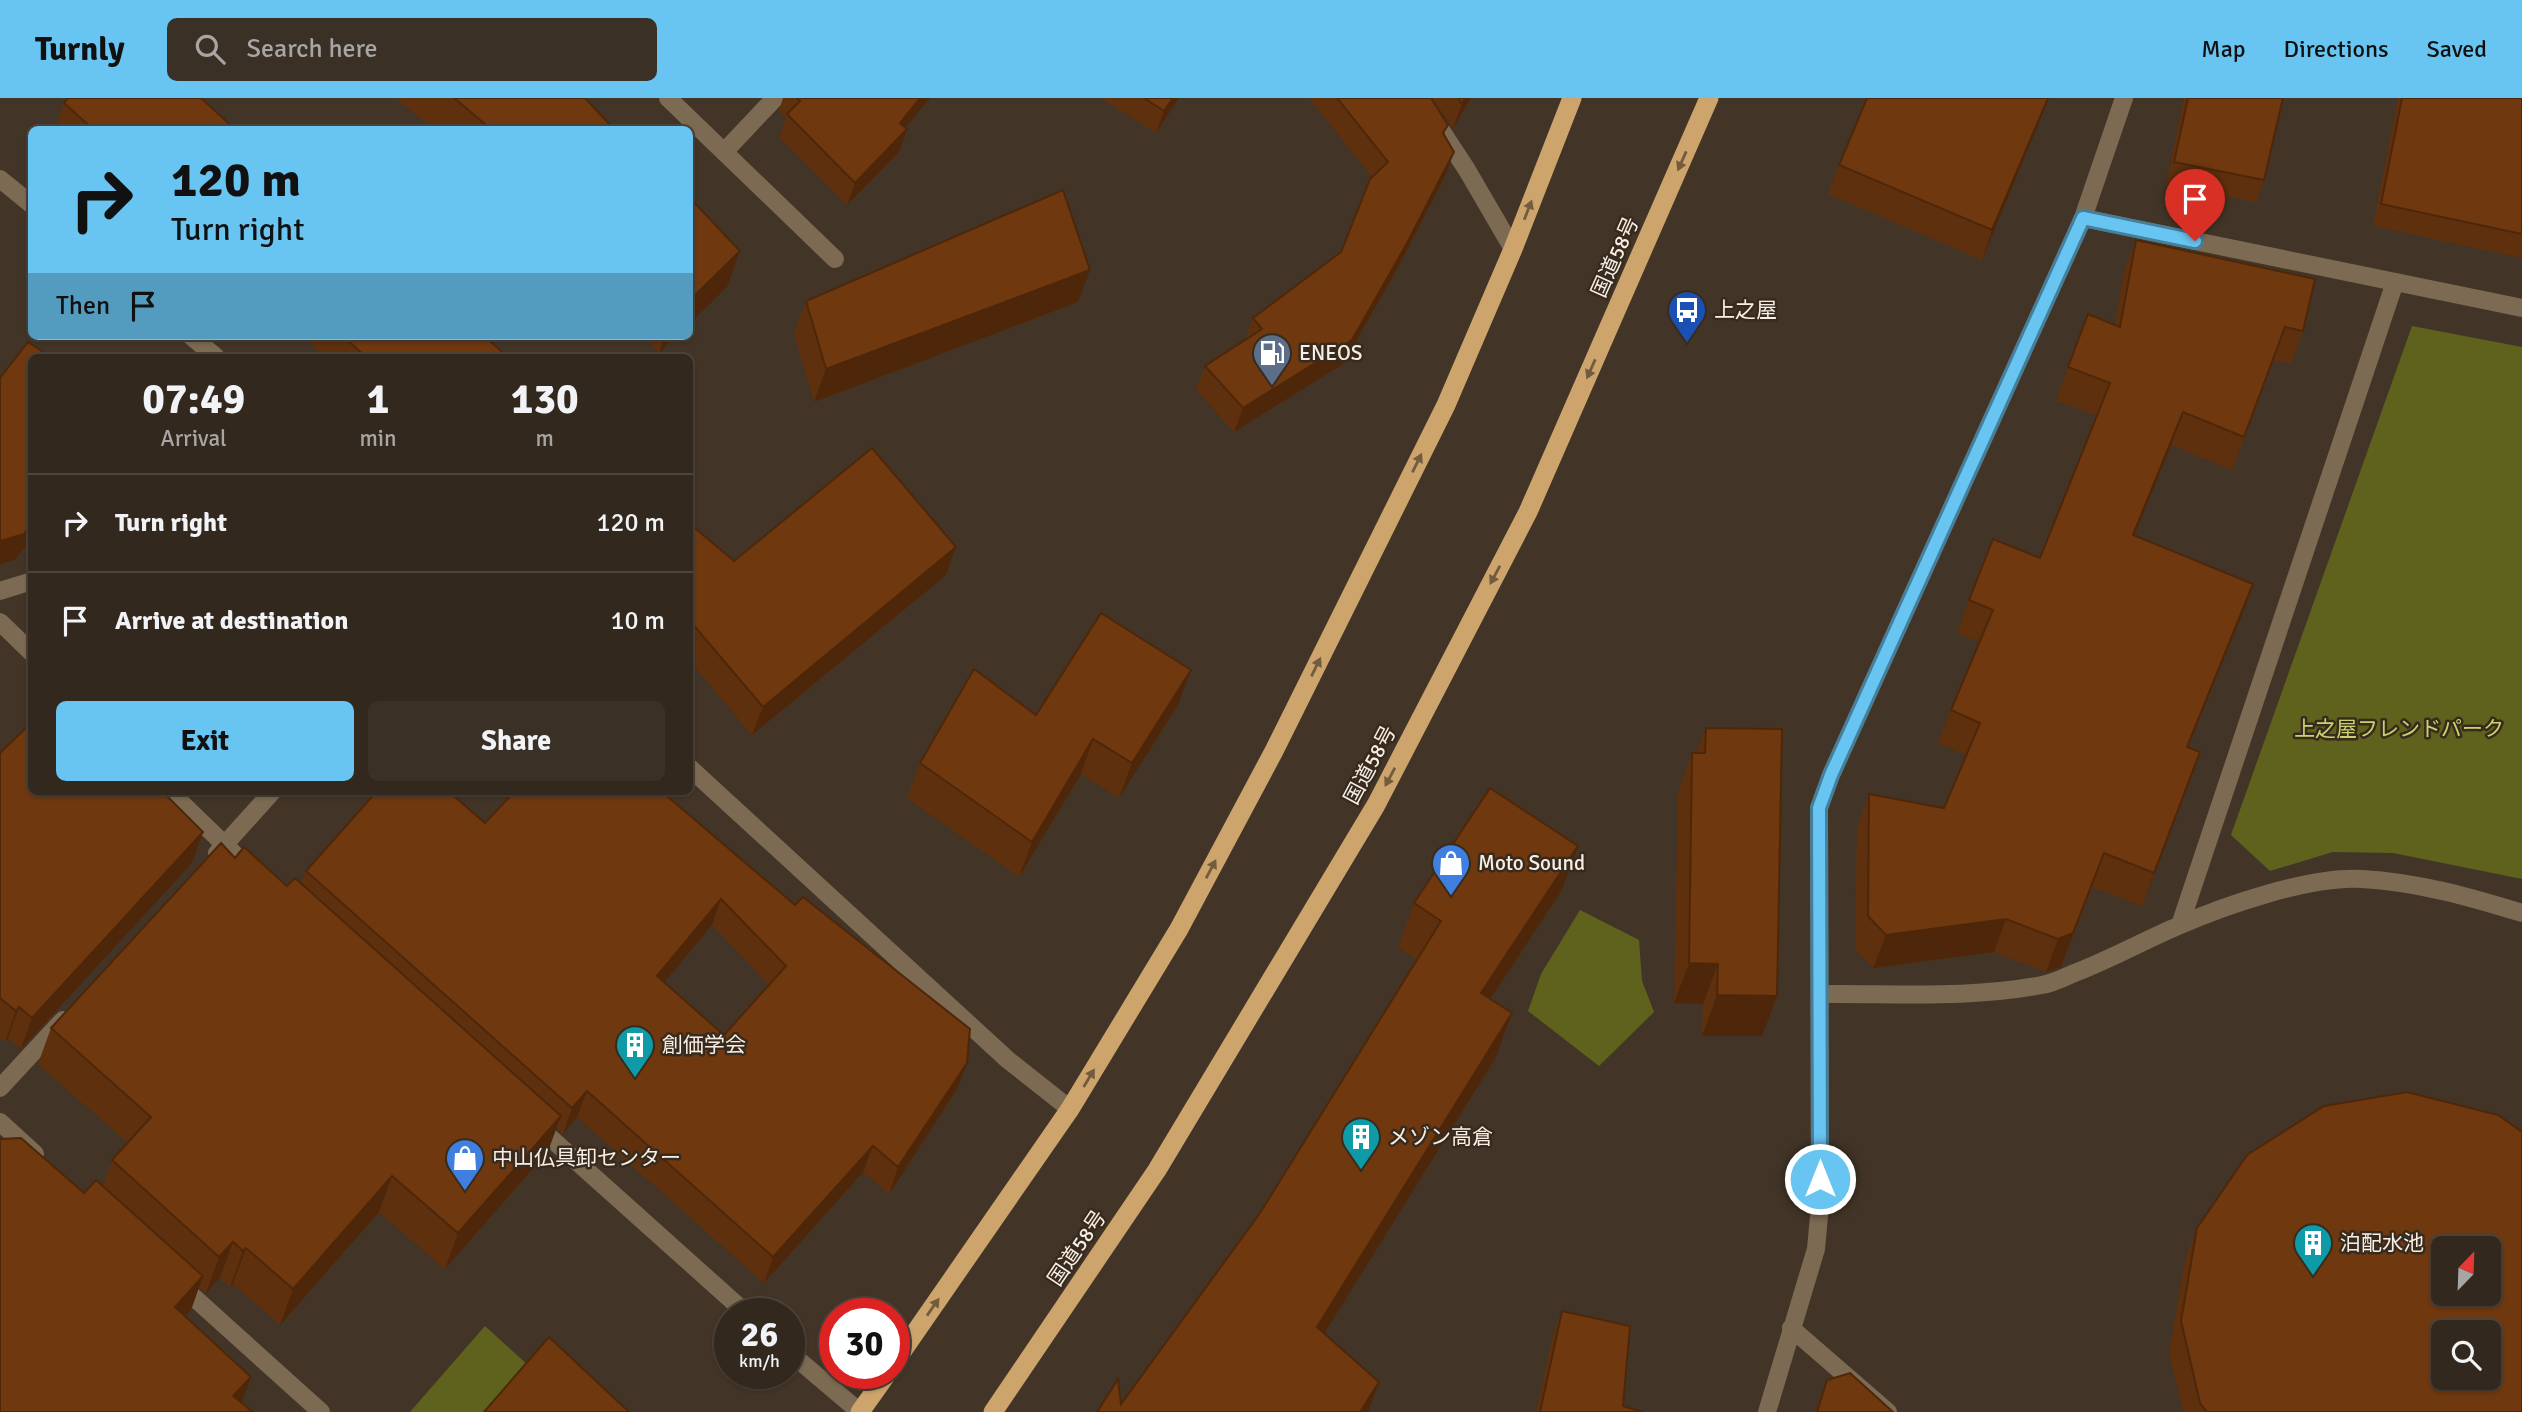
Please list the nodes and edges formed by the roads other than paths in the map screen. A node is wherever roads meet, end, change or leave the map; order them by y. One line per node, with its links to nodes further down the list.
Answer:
1 (668, 98): 7 (street)
2 (775, 98): 7 (street)
3 (1420, 98): 11 (street)
4 (1572, 98): 11 (highway, one-way to 4)
5 (1709, 98): 44 (highway, 国道58号, one-way to 44)
6 (2124, 98): 10 (street)
7 (724, 152): 12 (street)
8 (0, 178): 9 (street)
9 (28, 202)
10 (2083, 218): 13 (street); 29 (street)
11 (1513, 249): 32 (highway, one-way to 11)
12 (835, 259)
13 (2395, 282): 14 (street); 28 (street)
14 (2522, 308)
15 (196, 340): 16 (street)
16 (212, 354)
17 (28, 582): 18 (street)
18 (0, 591)
19 (0, 622): 20 (street)
20 (28, 649)
21 (693, 771): 32 (street)
22 (173, 795): 24 (street)
23 (270, 795): 24 (street)
24 (223, 846): 25 (street); 26 (street)
25 (205, 866)
26 (264, 883)
27 (2522, 914): 28 (street)
28 (2180, 925): 29 (street)
29 (1821, 994): 38 (street)
30 (74, 1007): 31 (street)
31 (0, 1088)
32 (1070, 1109): 39 (highway, one-way to 32)
33 (521, 1112): 37 (street)
34 (0, 1122): 35 (street)
35 (52, 1169)
36 (166, 1272): 42 (street)
37 (729, 1298)
38 (1791, 1328): 45 (street); 46 (street)
39 (910, 1340)
40 (805, 1366): 43 (street)
41 (876, 1389): 43 (highway)
42 (321, 1412)
43 (860, 1412)
44 (993, 1412)
45 (1767, 1412)
46 (1888, 1412)

